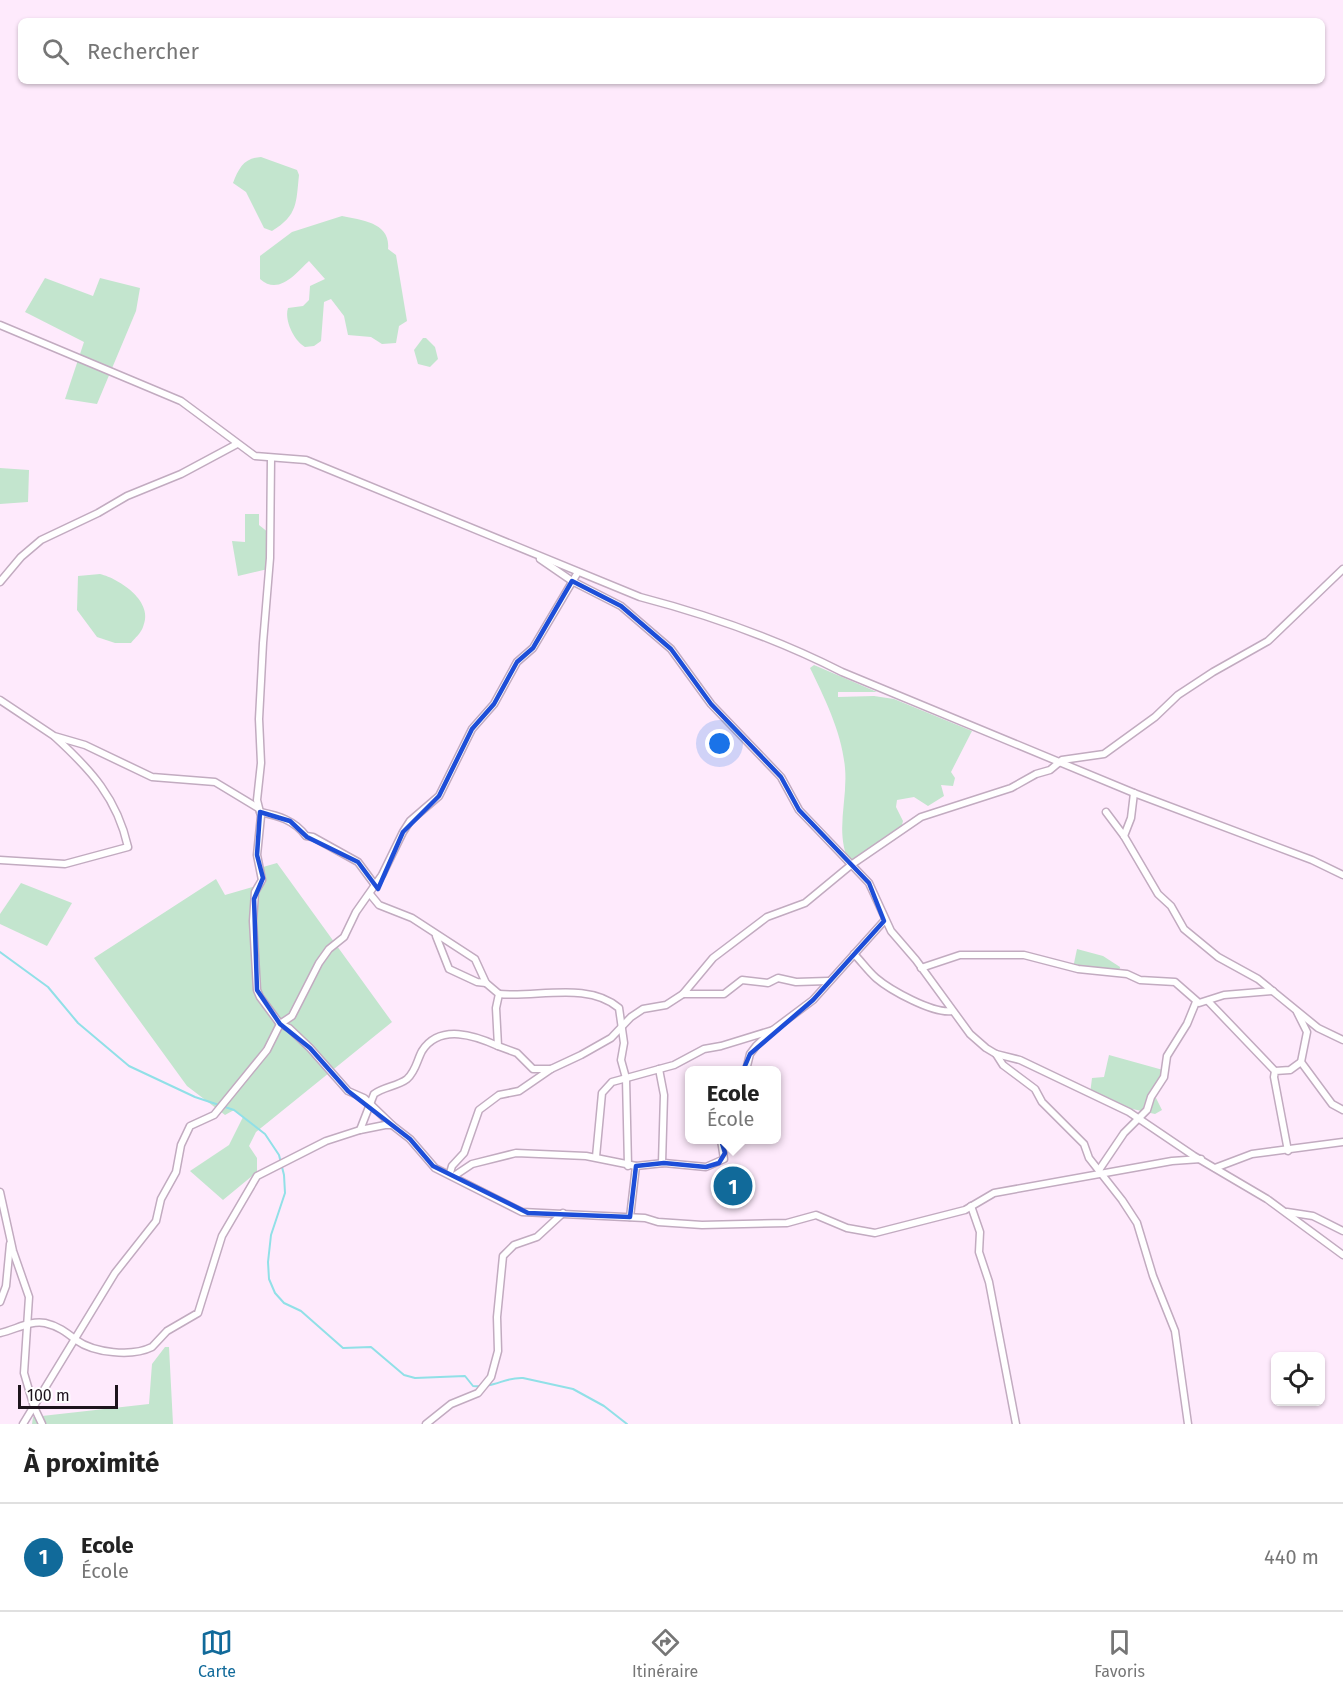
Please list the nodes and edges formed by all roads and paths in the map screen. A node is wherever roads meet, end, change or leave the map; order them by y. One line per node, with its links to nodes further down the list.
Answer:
1 (0, 325): 2 (street)
2 (237, 444): 3 (street); 8 (street)
3 (271, 458): 4 (street); 13 (street)
4 (541, 557): 6 (street); 7 (street)
5 (1343, 569): 11 (street)
6 (578, 572): 7 (street); 11 (street)
7 (572, 581): 17 (street); 19 (street)
8 (0, 582)
9 (0, 700): 10 (street)
10 (54, 736): 13 (street); 16 (street)
11 (1060, 762): 12 (street); 17 (street)
12 (1134, 793): 15 (street); 18 (street)
13 (259, 810): 19 (street); 34 (street)
14 (1106, 812): 15 (street)
15 (1124, 836): 27 (street)
16 (0, 860)
17 (851, 865): 21 (street); 29 (street)
18 (1343, 875)
19 (375, 885): 20 (street)
20 (370, 894): 22 (street); 34 (street)
21 (884, 921): 23 (street); 24 (street)
22 (436, 936): 26 (street); 26 (street)
23 (854, 954): 25 (street); 32 (street)
24 (921, 968): 31 (street); 32 (street)
25 (828, 981): 29 (street); 36 (street)
26 (486, 983): 28 (street)
27 (1273, 991): 30 (street); 33 (street)
28 (499, 994): 35 (street); 38 (street)
29 (682, 994): 35 (street)
30 (1208, 1001): 31 (street); 44 (street)
31 (1196, 1002): 48 (street)
32 (952, 1011): 39 (street)
33 (1297, 1011): 37 (street); 40 (street)
34 (280, 1024): 46 (street); 73 (street)
35 (622, 1027): 42 (street); 45 (street)
36 (773, 1030): 41 (street); 43 (street)
37 (1343, 1040)
38 (498, 1046): 42 (street); 46 (street)
39 (996, 1054): 48 (street); 60 (street)
40 (1301, 1062): 44 (street); 47 (street)
41 (747, 1066)
42 (551, 1069): 61 (street)
43 (659, 1069): 45 (street); 56 (street)
44 (1275, 1071): 53 (street)
45 (626, 1078): 54 (street); 57 (street)
46 (369, 1103): 49 (street); 50 (street)
47 (1343, 1110)
48 (1140, 1119): 55 (street); 60 (street)
49 (392, 1125): 50 (street); 61 (street)
50 (360, 1130): 73 (street)
51 (1343, 1142): 53 (street)
52 (722, 1144): 56 (street)
53 (1288, 1151): 59 (street)
54 (596, 1157): 57 (street); 61 (street)
55 (1201, 1159): 59 (street); 60 (street)
56 (662, 1163): 58 (street)
57 (628, 1166): 58 (street)
58 (636, 1166): 66 (street)
59 (1215, 1168): 64 (street)
60 (1101, 1173): 63 (street); 79 (street)
61 (452, 1174): 65 (street)
62 (0, 1192): 68 (street)
63 (971, 1206): 66 (street); 78 (street)
64 (1284, 1212): 67 (street); 69 (street)
65 (563, 1213): 66 (street); 77 (street)
66 (630, 1217)
67 (1343, 1231)
68 (10, 1240): 70 (street); 71 (street)
69 (1343, 1255)
70 (0, 1302)
71 (27, 1325): 72 (street); 73 (street); 74 (street)
72 (0, 1333)
73 (74, 1339): 74 (street)
74 (34, 1407): 75 (street); 76 (street)
75 (23, 1424)
76 (42, 1424)
77 (426, 1424)
78 (1016, 1424)
79 (1188, 1424)

